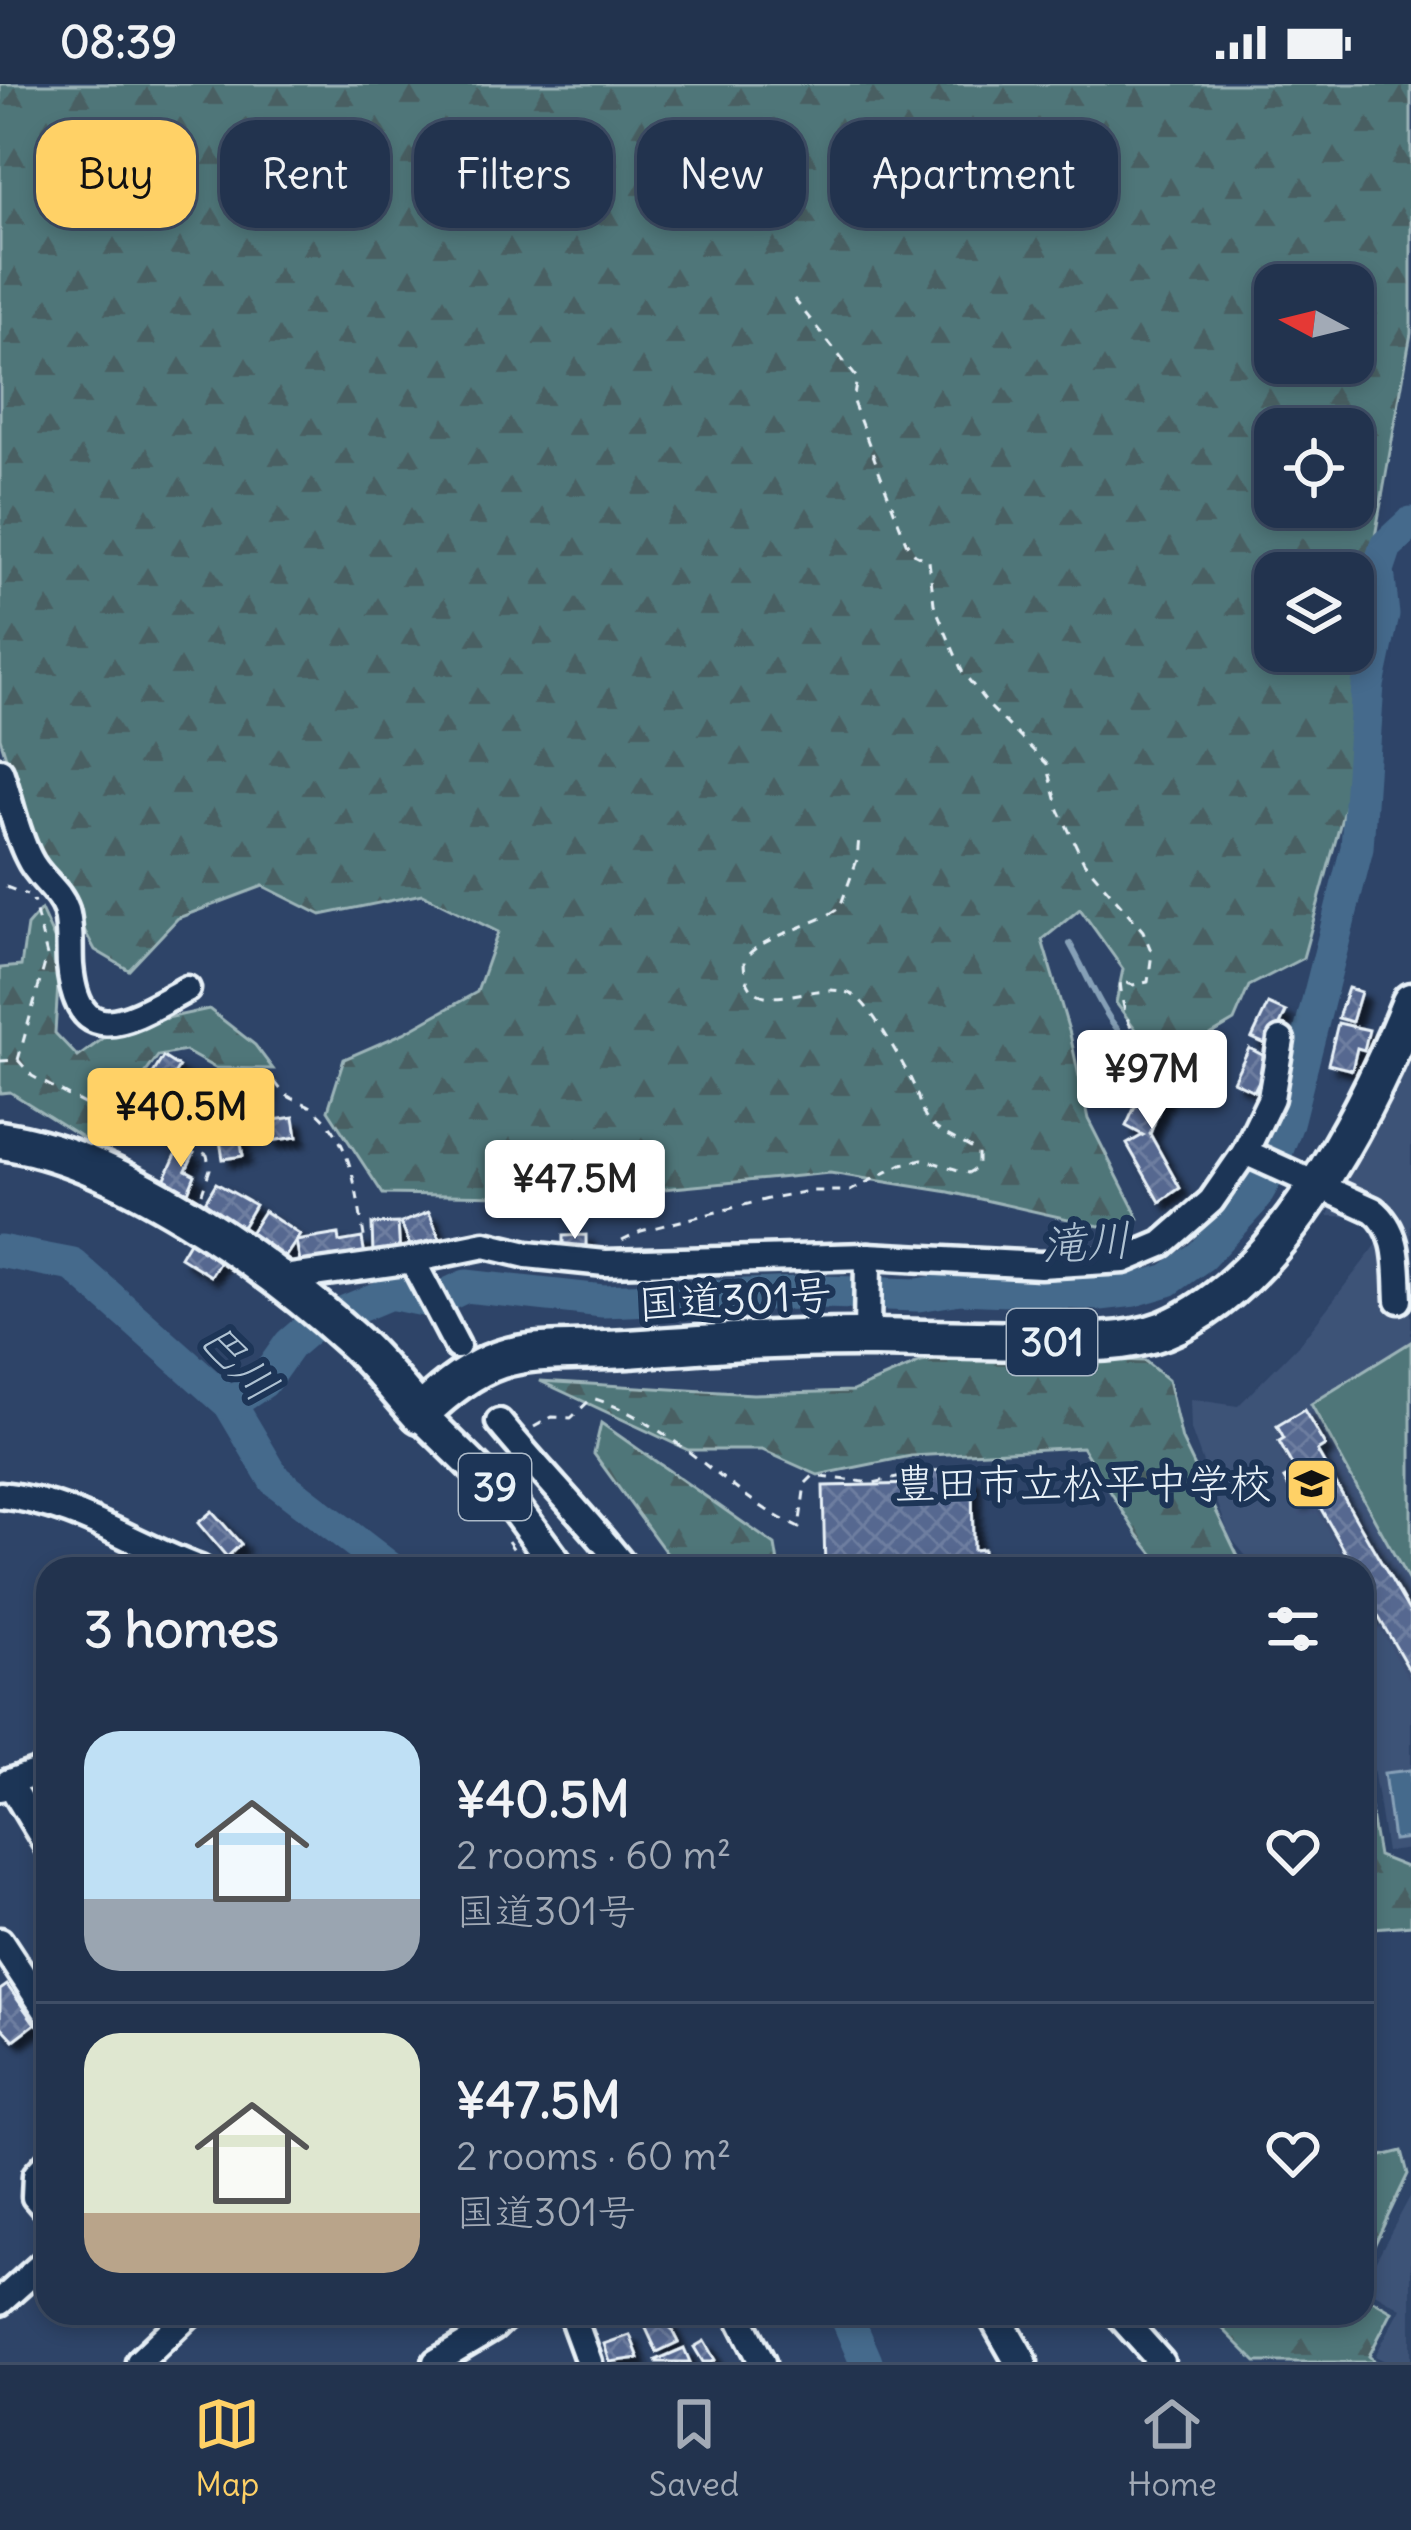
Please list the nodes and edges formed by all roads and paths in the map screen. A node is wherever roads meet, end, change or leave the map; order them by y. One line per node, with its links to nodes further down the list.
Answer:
1 (794, 299): 12 (path)
2 (0, 771): 5 (street)
3 (860, 838): 18 (path)
4 (6, 887): 9 (path)
5 (187, 989)
6 (1411, 1003): 8 (highway, 国道301号 / 301)
7 (1281, 1040): 14 (street)
8 (1403, 1045): 15 (highway, 国道301号 / 301)
9 (18, 1060): 10 (path); 16 (path)
10 (0, 1061)
11 (259, 1074): 19 (path)
12 (1189, 1094)
13 (0, 1140): 21 (highway)
14 (1245, 1152): 15 (street); 17 (street)
15 (1307, 1180): 22 (street); 23 (highway, 国道301号 / 301)
16 (194, 1207)
17 (868, 1256): 18 (street); 23 (street)
18 (605, 1263): 20 (street)
19 (369, 1266): 20 (street); 21 (street)
20 (416, 1267): 24 (street)
21 (288, 1287): 25 (highway)
22 (1400, 1300)
23 (867, 1338): 25 (highway, 国道301号 / 301)
24 (457, 1346)
25 (420, 1414): 33 (main road, 39)
26 (499, 1422): 34 (street)
27 (522, 1433): 28 (path)
28 (916, 1474)
29 (0, 1495): 31 (street)
30 (503, 1533): 32 (path)
31 (170, 1557)
32 (519, 1557)
33 (551, 1557)
34 (616, 1557)
35 (36, 1773): 36 (street)
36 (4, 1785): 37 (street)
37 (36, 1830)
38 (0, 1941): 39 (street)
39 (36, 1987)
40 (36, 2270): 41 (street)
41 (0, 2302)
42 (178, 2325): 49 (street)
43 (496, 2325): 50 (street)
44 (575, 2325): 51 (street)
45 (742, 2325): 48 (street)
46 (999, 2325): 52 (main road)
47 (1128, 2325): 53 (street)
48 (754, 2358)
49 (139, 2362)
50 (436, 2362)
51 (589, 2362)
52 (1021, 2362)
53 (1162, 2362)

